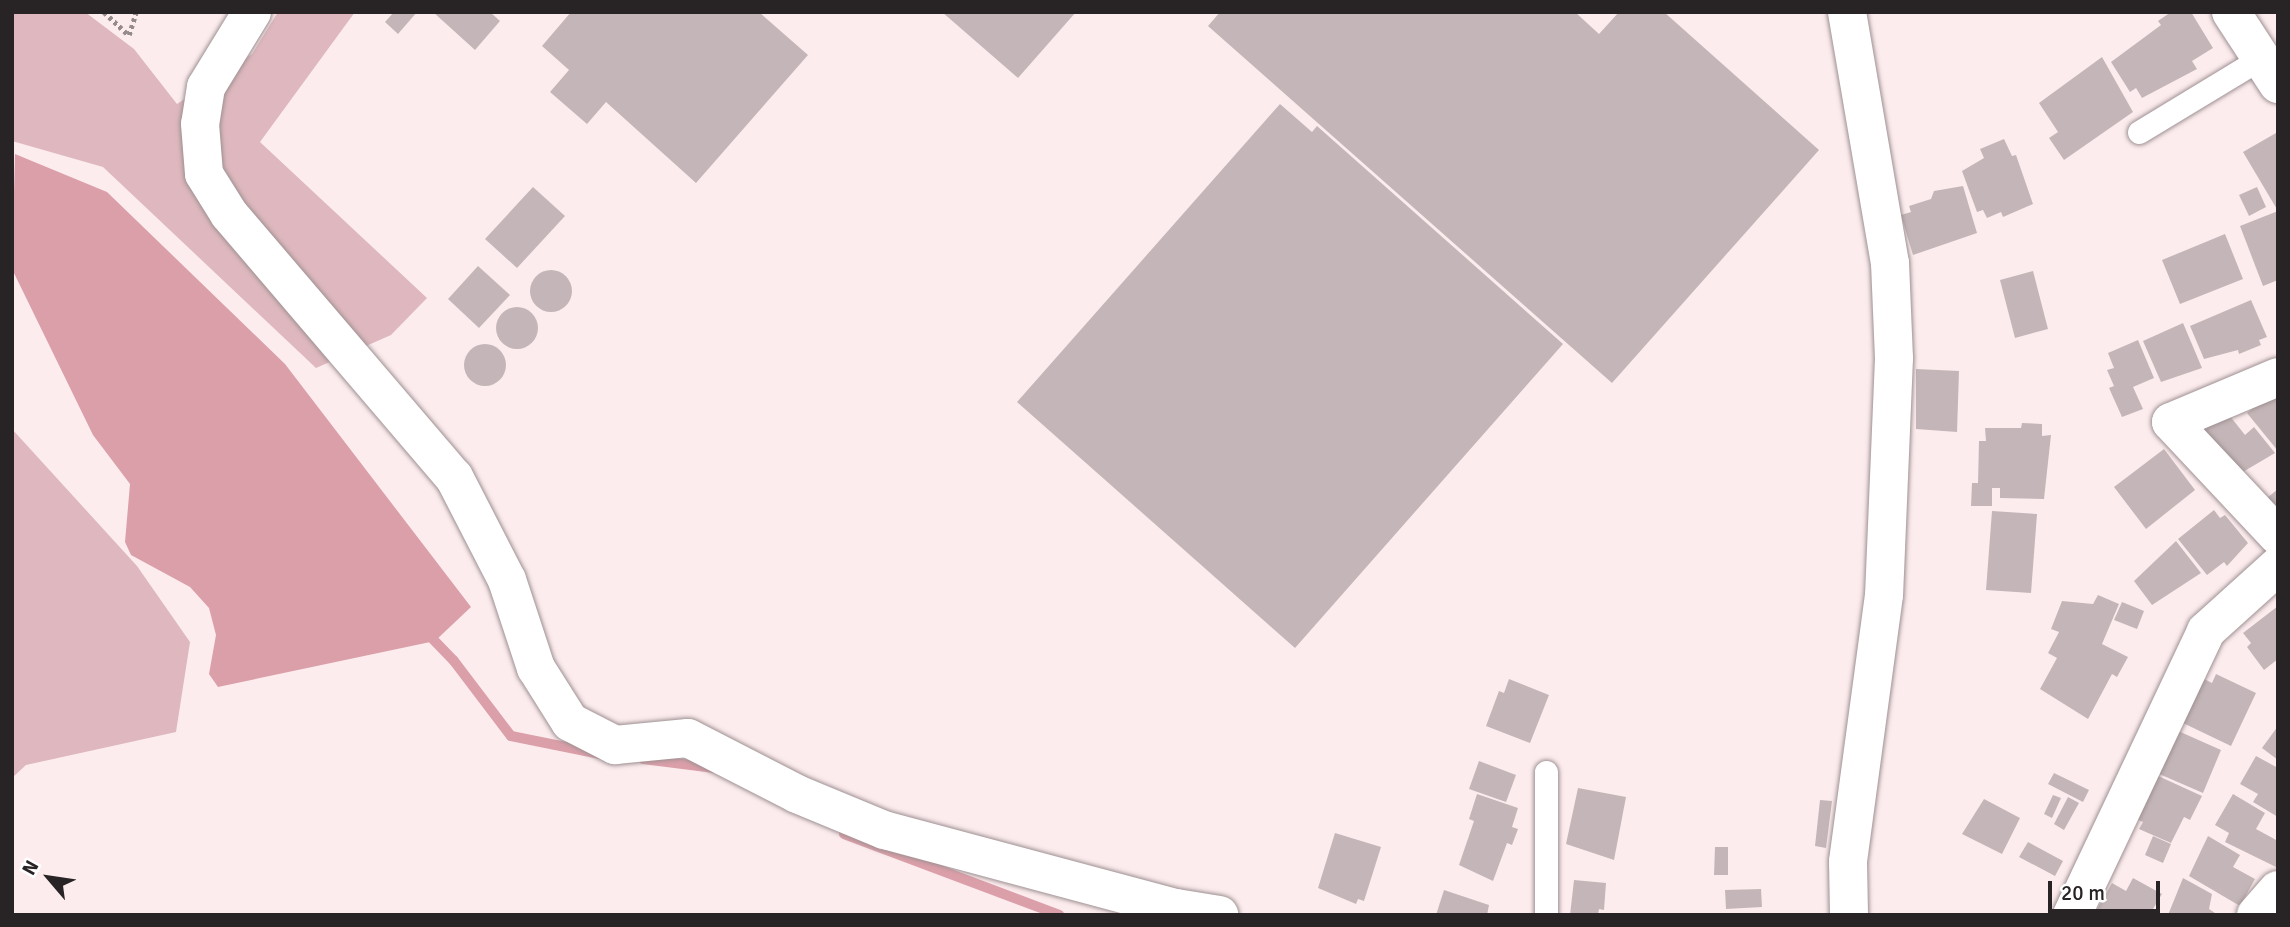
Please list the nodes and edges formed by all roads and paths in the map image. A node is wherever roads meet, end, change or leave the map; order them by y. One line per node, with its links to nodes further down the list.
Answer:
1 (104, 12): 2 (path)
2 (136, 12)
3 (252, 12): 13 (street)
4 (1847, 12): 15 (street)
5 (2231, 12): 6 (street)
6 (2269, 71): 7 (lane)
7 (2139, 132)
8 (2278, 377): 9 (street)
9 (2278, 536)
10 (2278, 566): 16 (street)
11 (1546, 772): 14 (lane)
12 (2278, 890): 17 (street)
13 (1219, 915)
14 (1546, 915)
15 (1849, 915)
16 (2072, 915)
17 (2256, 915)

